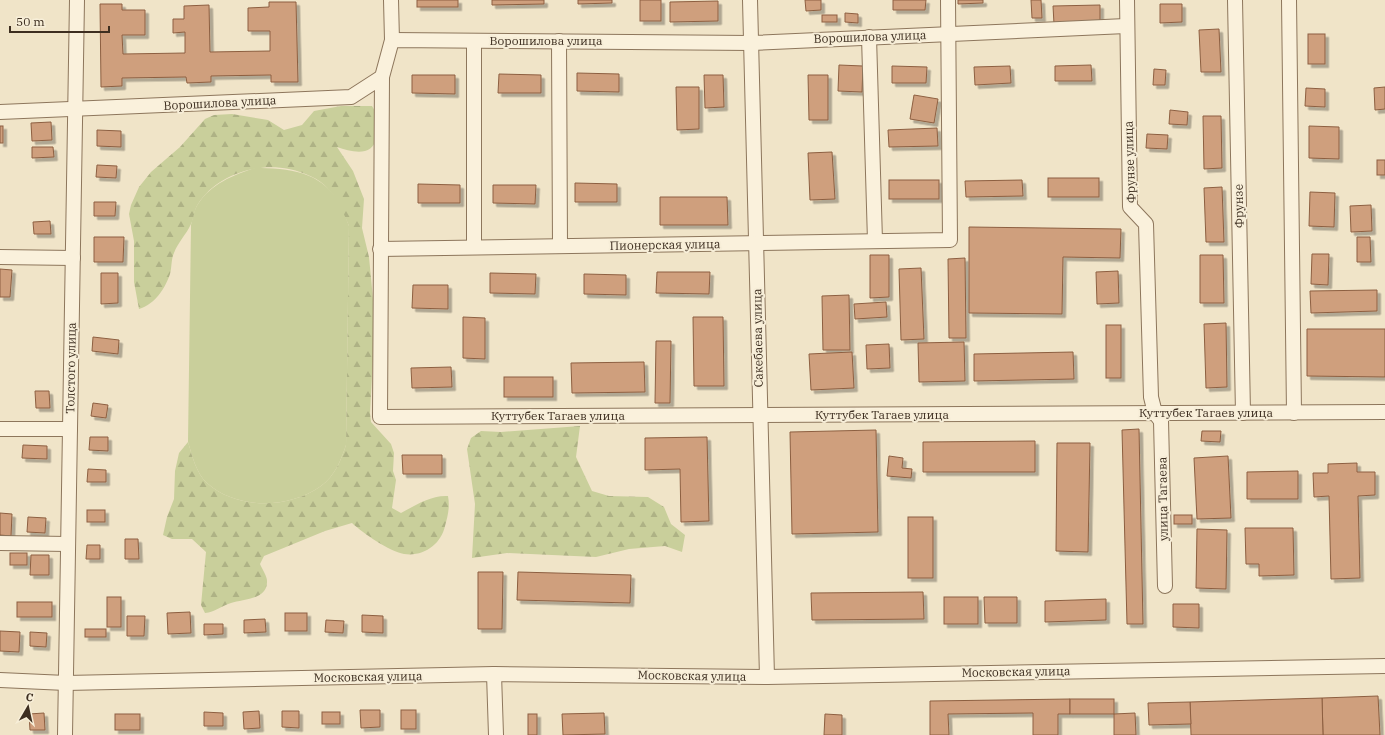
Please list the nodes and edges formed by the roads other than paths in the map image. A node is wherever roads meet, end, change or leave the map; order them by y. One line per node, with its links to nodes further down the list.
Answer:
1 (77, 0): 16 (street, Толстого улица)
2 (391, 0): 11 (street)
3 (750, 0): 14 (street, Сакебаева улица)
4 (948, 0): 9 (street)
5 (1127, 0): 8 (street, Фрунзе улица)
6 (1235, 0): 27 (street, Фрунзе)
7 (1289, 0): 28 (street)
8 (1126, 26): 9 (street, Ворошилова улица); 26 (street, Фрунзе улица)
9 (948, 34): 10 (street, Ворошилова улица); 18 (street, Пионерская улица)
10 (869, 37): 14 (street, Ворошилова улица); 18 (street)
11 (392, 40): 12 (street, Ворошилова улица); 15 (street)
12 (474, 41): 13 (street, Ворошилова улица); 21 (street)
13 (559, 42): 14 (street, Ворошилова улица); 20 (street)
14 (751, 43): 19 (street, Сакебаева улица)
15 (382, 77): 16 (street, Ворошилова улица); 22 (street)
16 (75, 110): 17 (street, Ворошилова улица); 24 (street, Толстого улица)
17 (0, 112)
18 (875, 241): 19 (street, Пионерская улица)
19 (756, 244): 20 (street, Пионерская улица); 29 (street, Сакебаева улица)
20 (560, 246): 21 (street, Пионерская улица)
21 (474, 247): 22 (street, Пионерская улица)
22 (380, 249): 29 (street, Куттубек Тагаев улица)
23 (0, 257): 24 (street)
24 (73, 258): 31 (street, Толстого улица)
25 (1385, 412): 28 (street, Куттубек Тагаев улица)
26 (1155, 413): 27 (street, Куттубек Тагаев улица); 29 (street, Куттубек Тагаев улица); 34 (street, улица Тагаева)
27 (1243, 413): 28 (street, Куттубек Тагаев улица)
28 (1294, 413)
29 (760, 415): 37 (street, Сакебаева улица)
30 (0, 429): 31 (street)
31 (70, 429): 33 (street, Толстого улица)
32 (0, 544): 33 (street)
33 (68, 544): 39 (street, Толстого улица)
34 (1165, 586)
35 (1385, 666): 37 (street, Московская улица)
36 (494, 674): 37 (street, Московская улица); 39 (street, Московская улица); 41 (street)
37 (766, 676)
38 (0, 680): 39 (street, Московская улица)
39 (66, 683): 40 (street, Толстого улица)
40 (65, 735)
41 (496, 735)

